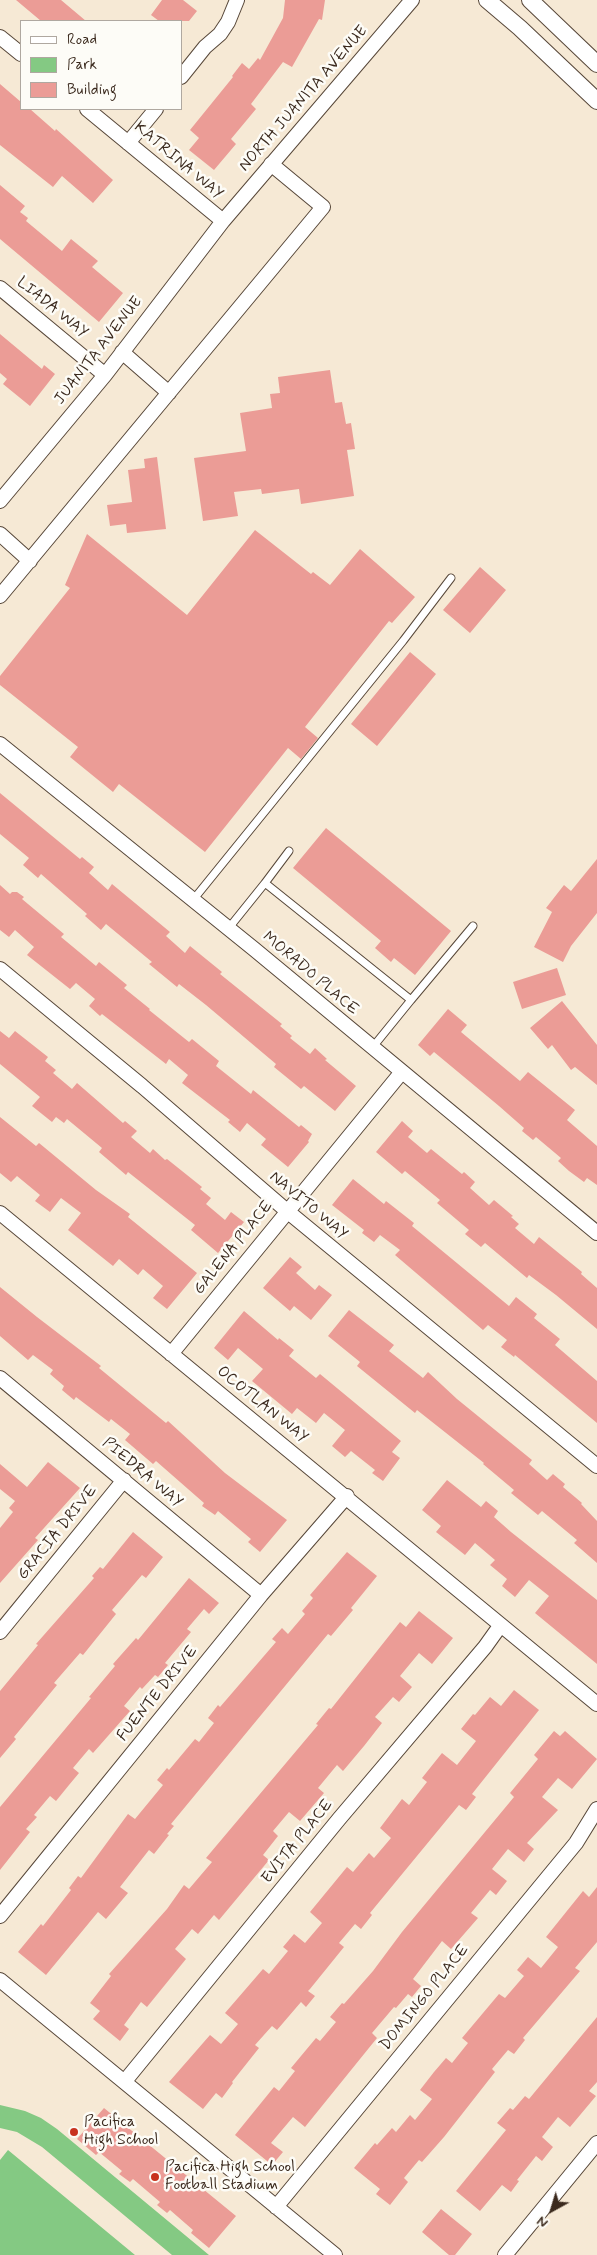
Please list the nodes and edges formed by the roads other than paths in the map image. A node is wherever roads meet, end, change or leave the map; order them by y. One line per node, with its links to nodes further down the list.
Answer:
1 (236, 0): 8 (street)
2 (412, 0): 13 (street, NORTH JUANITA AVENUE)
3 (487, 0): 9 (street)
4 (530, 0): 7 (street)
5 (0, 37): 6 (street)
6 (20, 53)
7 (597, 64)
8 (182, 76)
9 (597, 101)
10 (88, 110): 12 (street, KATRINA WAY)
11 (155, 110): 12 (street)
12 (128, 142): 14 (street, KATRINA WAY)
13 (271, 164): 14 (street, NORTH JUANITA AVENUE); 18 (street)
14 (223, 221): 16 (street, JUANITA AVENUE)
15 (0, 288): 17 (street, LIADA WAY)
16 (122, 352): 17 (street, JUANITA AVENUE); 18 (street)
17 (105, 375): 19 (street, JUANITA AVENUE)
18 (169, 392): 21 (street)
19 (0, 501)
20 (0, 534): 21 (street)
21 (30, 560): 23 (street)
22 (451, 578): 27 (lane)
23 (0, 596)
24 (0, 744): 27 (street, MORADO PLACE)
25 (289, 850): 26 (lane)
26 (265, 883): 29 (lane); 31 (lane)
27 (193, 900): 29 (street, MORADO PLACE)
28 (474, 926): 31 (lane)
29 (228, 929): 32 (street, MORADO PLACE)
30 (0, 969): 34 (street, NAVITO WAY)
31 (411, 1000): 32 (lane)
32 (372, 1048): 33 (street, MORADO PLACE)
33 (401, 1073): 34 (street, GALENA PLACE); 36 (street, MORADO PLACE)
34 (287, 1211): 37 (street, GALENA PLACE); 39 (street, NAVITO WAY)
35 (0, 1213): 37 (street, OCOTLAN WAY)
36 (597, 1233)
37 (171, 1354): 41 (street, OCOTLAN WAY)
38 (0, 1378): 40 (street, PIEDRA WAY)
39 (597, 1466)
40 (124, 1480): 42 (street, PIEDRA WAY); 44 (street, GRACIA DRIVE)
41 (347, 1496): 42 (street, FUENTE DRIVE); 43 (street, OCOTLAN WAY)
42 (261, 1595): 47 (street, FUENTE DRIVE)
43 (500, 1626): 45 (street); 49 (street, EVITA PLACE)
44 (0, 1632)
45 (597, 1704)
46 (597, 1809): 51 (street, DOMINGO PLACE)
47 (0, 1916)
48 (0, 1980): 49 (street)
49 (125, 2082): 51 (street)
50 (597, 2143): 53 (street)
51 (276, 2207): 52 (street)
52 (335, 2255)
53 (505, 2255)

